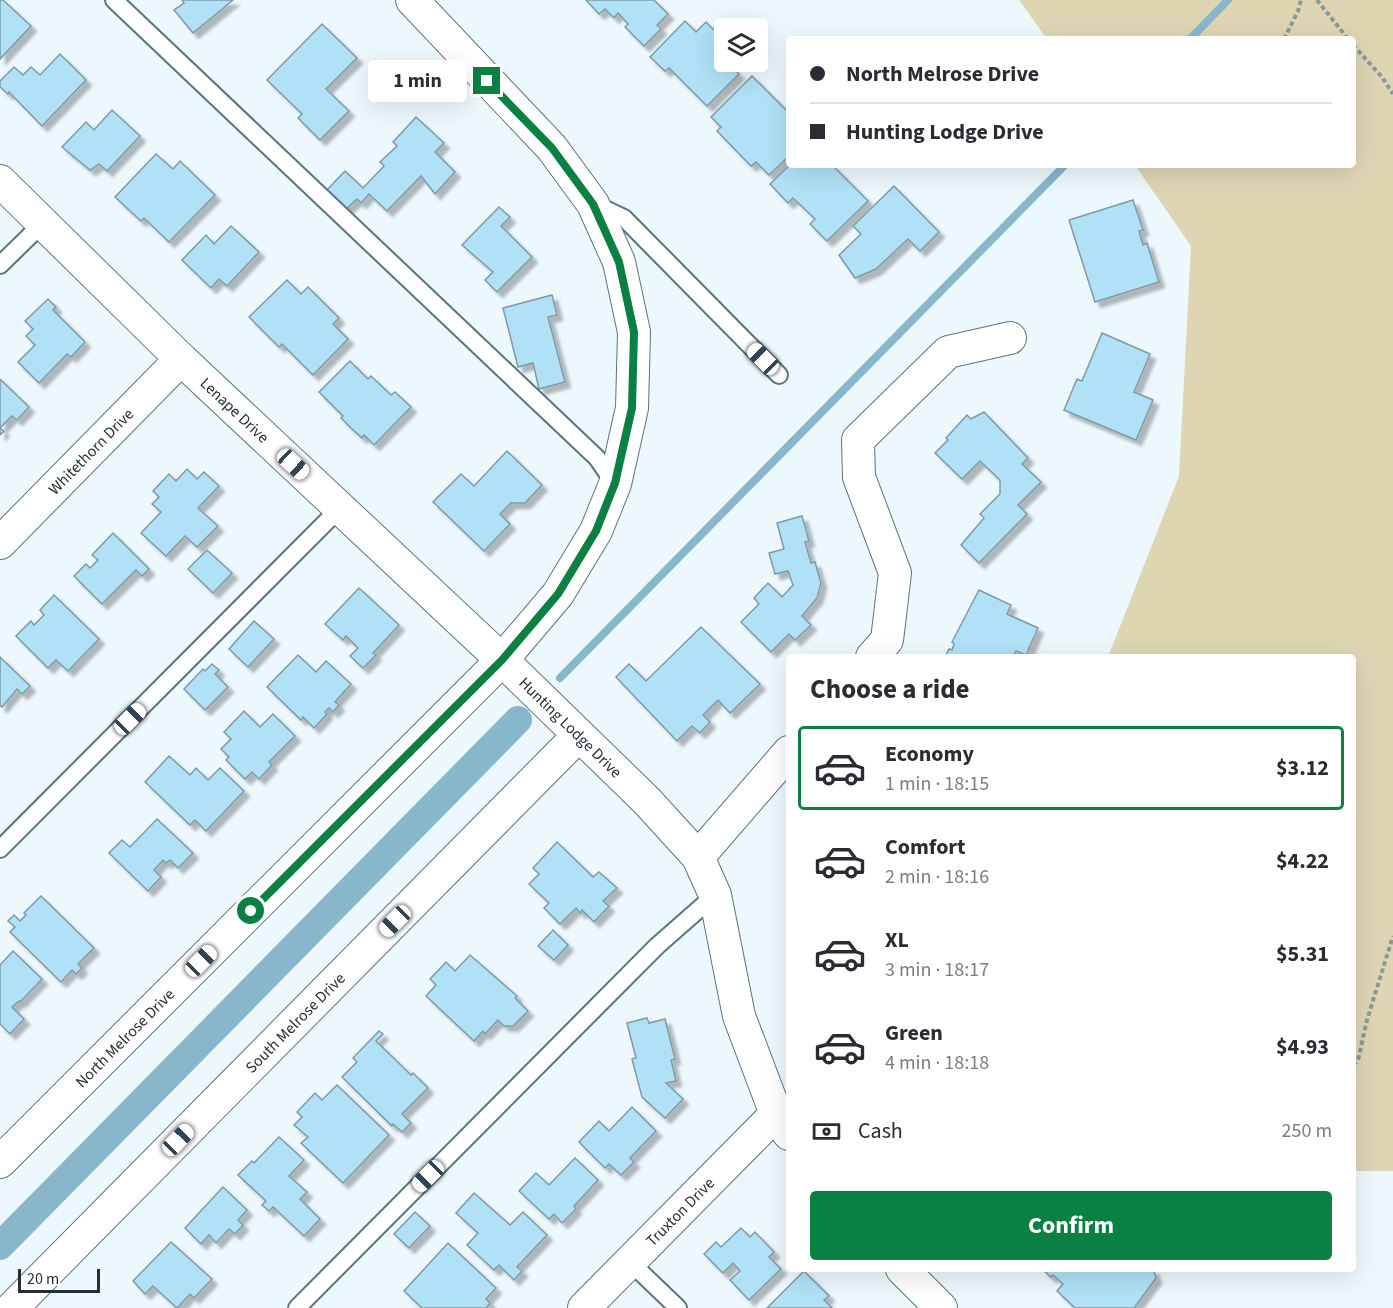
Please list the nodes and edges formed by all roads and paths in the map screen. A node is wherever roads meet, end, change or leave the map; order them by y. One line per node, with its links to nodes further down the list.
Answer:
1 (114, 0): 16 (lane)
2 (412, 0): 10 (street)
3 (1301, 0): 5 (path)
4 (1317, 0): 6 (path)
5 (1286, 36)
6 (1346, 36)
7 (1356, 48): 8 (path)
8 (1393, 94)
9 (0, 181): 11 (street, Lenape Drive)
10 (593, 204): 15 (lane); 16 (street)
11 (42, 223): 12 (lane); 14 (street, Lenape Drive)
12 (0, 265)
13 (1010, 338): 19 (street)
14 (181, 359): 17 (street, Lenape Drive); 18 (street, Whitethorn Drive)
15 (779, 375)
16 (615, 483): 20 (street)
17 (340, 508): 20 (street, Lenape Drive); 23 (lane)
18 (0, 543)
19 (875, 654)
20 (502, 660): 21 (street, Hunting Lodge Drive); 29 (street, North Melrose Drive)
21 (578, 736): 24 (street, Hunting Lodge Drive); 32 (street, South Melrose Drive)
22 (786, 755): 24 (street)
23 (0, 849)
24 (698, 857): 25 (street, Hunting Lodge Drive)
25 (715, 895): 28 (street, Hunting Lodge Drive); 33 (lane)
26 (1393, 936): 27 (path)
27 (1356, 1061)
28 (782, 1124): 30 (street, Truxton Drive)
29 (0, 1162)
30 (630, 1262): 34 (street, Truxton Drive); 35 (lane)
31 (905, 1272): 36 (street)
32 (12, 1308)
33 (297, 1308)
34 (584, 1308)
35 (678, 1308)
36 (941, 1308)

